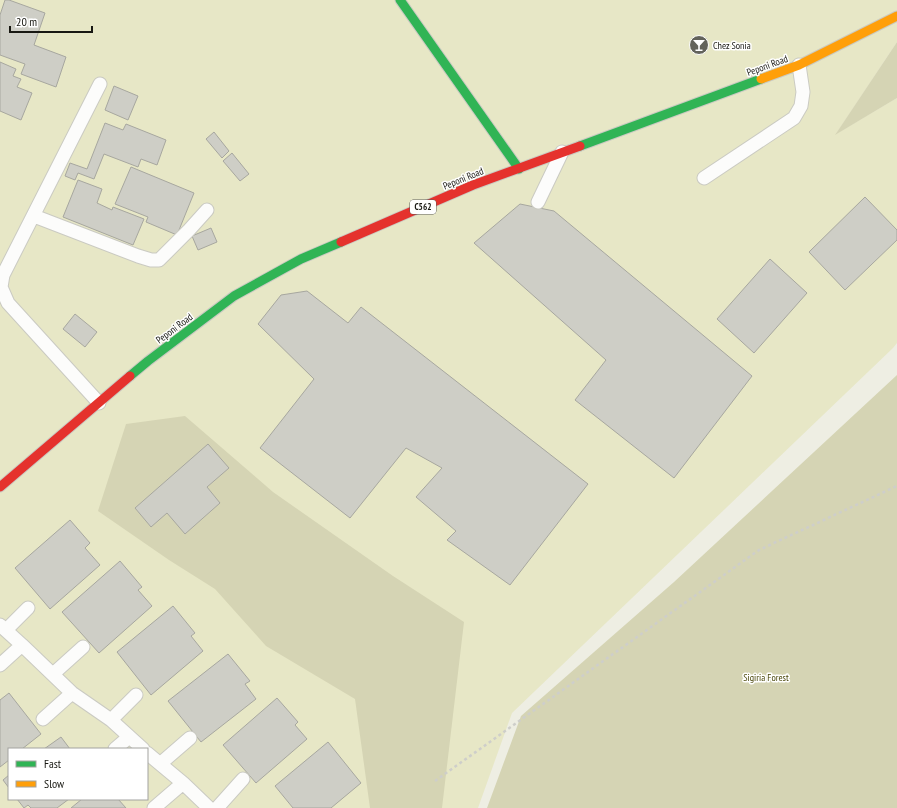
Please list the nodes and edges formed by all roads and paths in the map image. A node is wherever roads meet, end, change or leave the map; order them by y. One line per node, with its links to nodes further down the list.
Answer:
1 (400, 0): 6 (main road)
2 (897, 16): 3 (main road, Peponi Road / C562)
3 (799, 65): 5 (main road, Peponi Road / C562); 7 (lane)
4 (100, 84): 10 (lane)
5 (562, 152): 6 (main road, Peponi Road / C562); 8 (lane)
6 (518, 169): 11 (main road, Peponi Road / C562)
7 (704, 178)
8 (538, 202)
9 (207, 210): 10 (lane)
10 (34, 216): 11 (lane)
11 (99, 403): 13 (main road, Peponi Road / C562)
12 (897, 486): 31 (path)
13 (0, 487)
14 (28, 608): 15 (lane)
15 (3, 628): 16 (lane)
16 (22, 645): 18 (lane); 19 (lane)
17 (83, 647): 19 (lane)
18 (0, 665)
19 (53, 674): 20 (lane)
20 (72, 693): 22 (lane); 23 (lane)
21 (136, 694): 23 (lane)
22 (43, 719)
23 (110, 720): 24 (lane)
24 (129, 737): 26 (lane); 27 (lane)
25 (190, 738): 29 (lane)
26 (115, 748)
27 (142, 748)
28 (148, 754): 29 (lane)
29 (160, 764): 32 (lane)
30 (243, 779): 35 (lane)
31 (435, 780)
32 (183, 783): 33 (lane); 34 (lane)
33 (154, 808)
34 (209, 808)
35 (217, 808)

